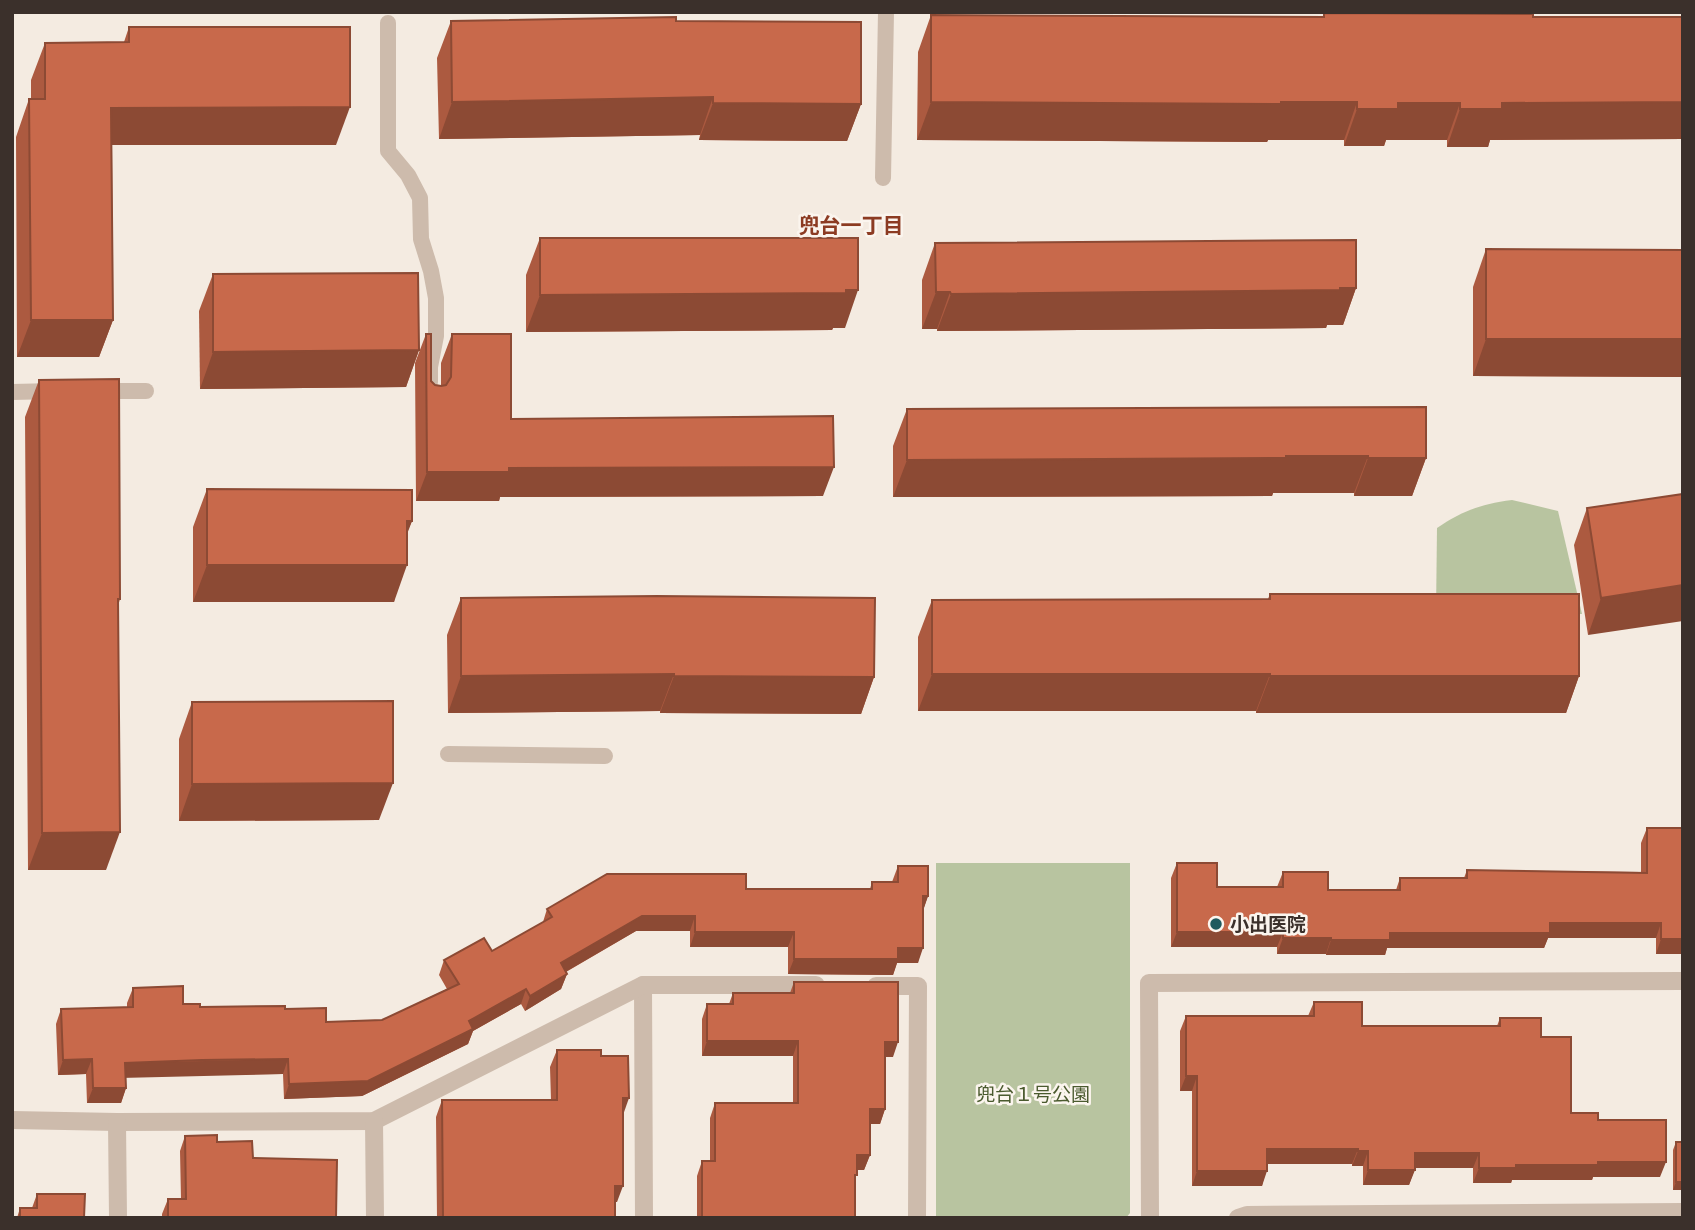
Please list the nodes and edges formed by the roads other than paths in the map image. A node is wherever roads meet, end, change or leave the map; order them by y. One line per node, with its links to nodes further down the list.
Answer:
1 (886, 12): 3 (lane)
2 (388, 23): 6 (lane)
3 (883, 178)
4 (146, 391): 5 (lane)
5 (12, 392)
6 (430, 393)
7 (448, 754): 8 (lane)
8 (606, 756)
9 (1683, 981): 21 (street)
10 (643, 985): 11 (street); 14 (street); 19 (street)
11 (835, 986)
12 (863, 986): 20 (street)
13 (12, 1120): 15 (street)
14 (374, 1121): 15 (street); 18 (street)
15 (117, 1122): 17 (street)
16 (1683, 1212): 22 (street)
17 (118, 1218)
18 (375, 1218)
19 (644, 1218)
20 (917, 1218)
21 (1150, 1218)
22 (1238, 1218)

